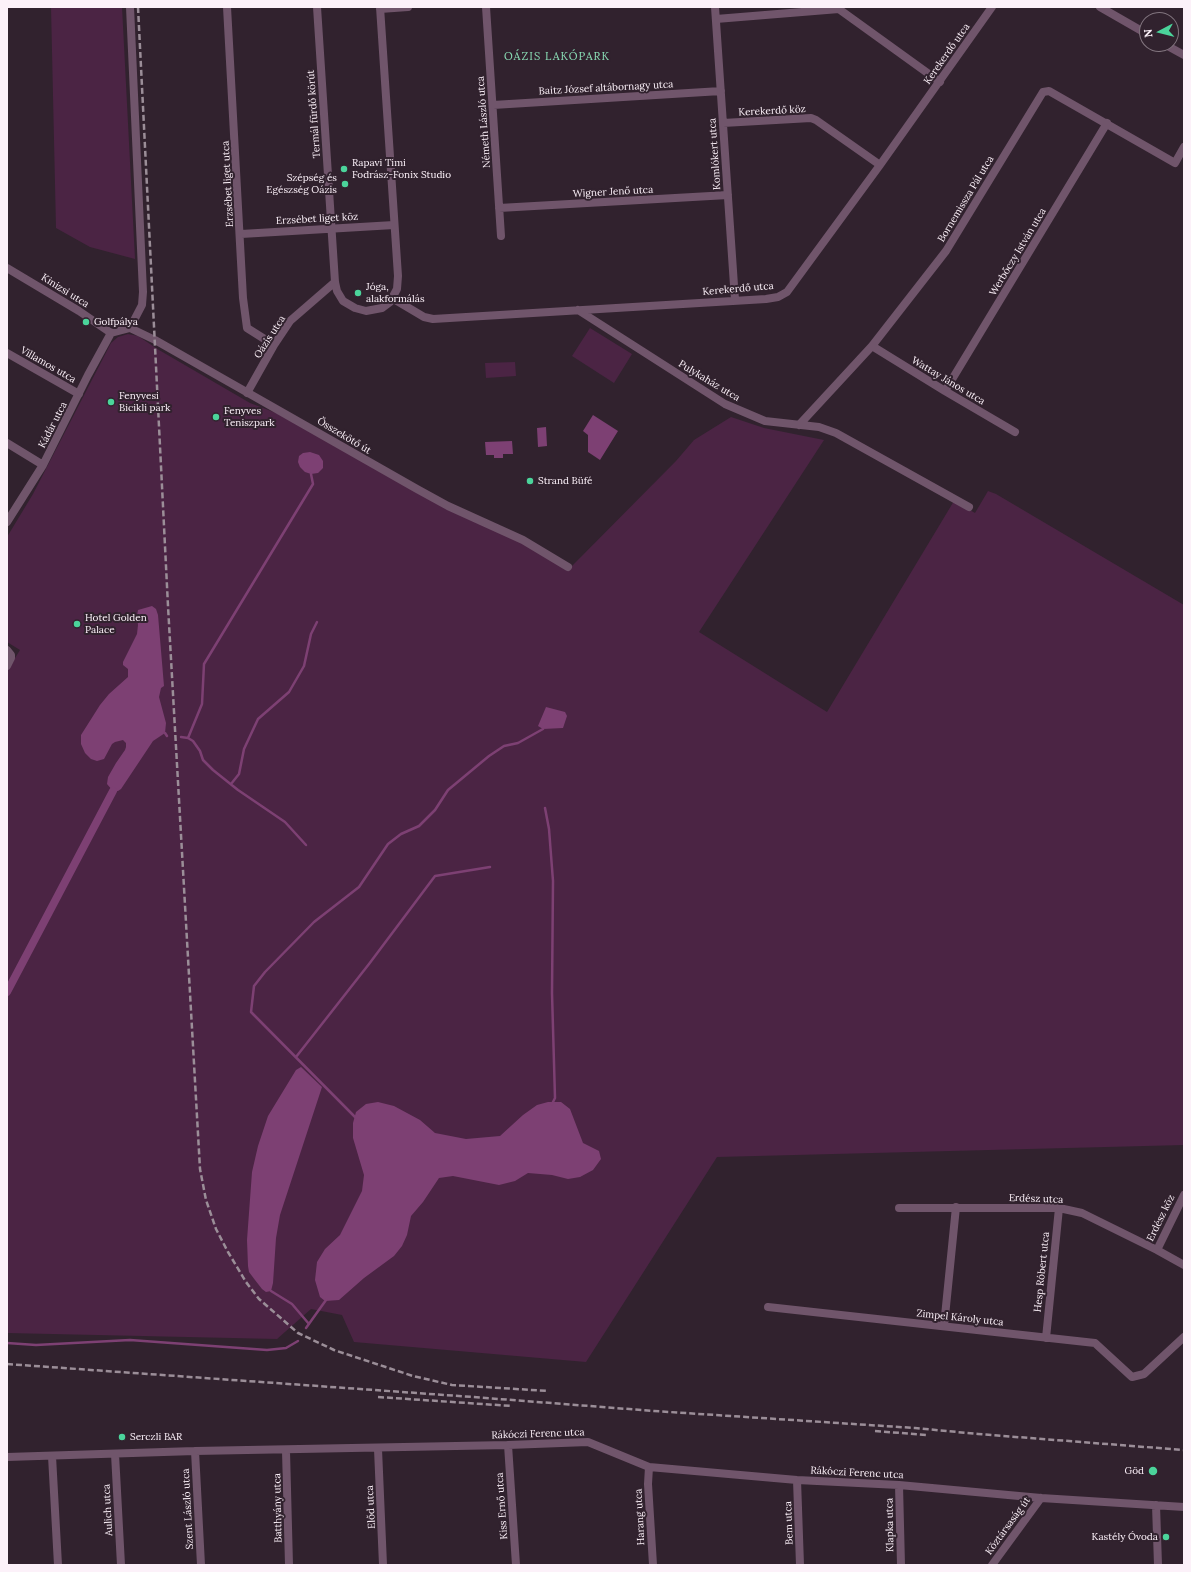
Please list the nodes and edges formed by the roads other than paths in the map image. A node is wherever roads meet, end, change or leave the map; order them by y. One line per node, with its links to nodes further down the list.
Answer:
1 (130, 7): 31 (street)
2 (227, 7): 24 (street, Erzsébet liget utca)
3 (317, 7): 23 (street, Termál fürdő körút)
4 (408, 7): 9 (street)
5 (486, 7): 15 (street, Németh László utca)
6 (715, 7): 11 (street, Komlókert utca)
7 (992, 7): 13 (street, Kerekerdő utca)
8 (1100, 7): 12 (street)
9 (380, 8): 22 (street)
10 (838, 8): 11 (street); 13 (street)
11 (716, 19): 14 (street, Komlókert utca)
12 (1139, 29)
13 (940, 82): 19 (street, Kerekerdő utca)
14 (721, 91): 15 (street, Baitz József altábornagy utca); 16 (street, Komlókert utca)
15 (493, 105): 21 (street, Németh László utca)
16 (723, 123): 19 (street, Kerekerdő köz); 20 (street, Komlókert utca)
17 (1107, 123): 18 (street, Bornemissza Pál utca); 34 (street, Bornemissza Pál utca); 36 (street, Werbőczy István utca)
18 (1184, 147)
19 (880, 165): 29 (street, Kerekerdő utca)
20 (728, 195): 21 (street, Wigner Jenő utca); 29 (street, Komlókert utca)
21 (499, 208): 25 (street, Németh László utca)
22 (394, 225): 23 (street, Erzsébet liget köz); 28 (street)
23 (332, 229): 24 (street, Erzsébet liget köz); 27 (street, Termál fürdő körút)
24 (241, 234): 33 (street, Erzsébet liget utca)
25 (501, 236)
26 (7, 268): 32 (street, Kinizsi utca)
27 (334, 282): 28 (street, Termál fürdő körút); 33 (street, Oázis utca)
28 (392, 298): 30 (street, Kerekerdő utca)
29 (735, 300): 30 (street, Kerekerdő utca)
30 (578, 310): 39 (street, Pulykaház utca)
31 (130, 328): 32 (street); 37 (street, Összekötő út)
32 (111, 334): 38 (street, Kádár utca)
33 (274, 345): 37 (street, Oázis utca)
34 (872, 346): 36 (street, Wattay János utca); 39 (street, Bornemissza Pál utca)
35 (7, 353): 38 (street, Villamos utca)
36 (945, 391): 40 (street, Wattay János utca)
37 (247, 393): 45 (street, Összekötő út)
38 (79, 394): 42 (street, Kádár utca)
39 (799, 425): 43 (street, Pulykaház utca)
40 (1015, 432)
41 (7, 443): 42 (street)
42 (44, 465): 44 (street, Kádár utca)
43 (969, 507)
44 (7, 522)
45 (568, 567)
46 (7, 650): 47 (street)
47 (7, 666)
48 (1184, 1195): 52 (street, Erdész köz)
49 (899, 1208): 50 (street, Erdész utca)
50 (956, 1208): 51 (street, Erdész utca); 55 (street)
51 (1059, 1208): 52 (street, Erdész utca); 57 (street, Hesp Róbert utca)
52 (1157, 1250): 53 (street, Erdész utca)
53 (1184, 1265)
54 (768, 1307): 55 (street, Zimpel Károly utca)
55 (944, 1326): 57 (street, Zimpel Károly utca)
56 (1184, 1337): 57 (street, Zimpel Károly utca)
57 (1046, 1338)
58 (508, 1446): 59 (street, Rákóczi Ferenc utca); 65 (street, Rákóczi Ferenc utca); 76 (street, Kiss Ernő utca)
59 (378, 1449): 60 (street, Rákóczi Ferenc utca); 75 (street, Előd utca)
60 (286, 1450): 61 (street, Rákóczi Ferenc utca); 74 (street, Batthyány utca)
61 (195, 1451): 62 (street, Rákóczi Ferenc utca); 73 (street, Szent László utca)
62 (115, 1454): 63 (street, Rákóczi Ferenc utca); 72 (street, Aulich utca)
63 (52, 1456): 64 (street, Rákóczi Ferenc utca); 71 (street)
64 (7, 1457)
65 (649, 1467): 66 (street, Rákóczi Ferenc utca); 77 (street, Harang utca)
66 (797, 1480): 67 (street, Rákóczi Ferenc utca); 78 (street, Bem utca)
67 (899, 1485): 68 (street, Rákóczi Ferenc utca); 79 (street, Klapka utca)
68 (1041, 1498): 69 (street, Rákóczi Ferenc utca); 80 (street, Köztársaság út)
69 (1156, 1505): 70 (street, Rákóczi Ferenc utca); 81 (street)
70 (1184, 1507)
71 (58, 1565)
72 (121, 1565)
73 (201, 1565)
74 (289, 1565)
75 (383, 1565)
76 (516, 1565)
77 (653, 1565)
78 (800, 1565)
79 (901, 1565)
80 (992, 1565)
81 (1158, 1565)

